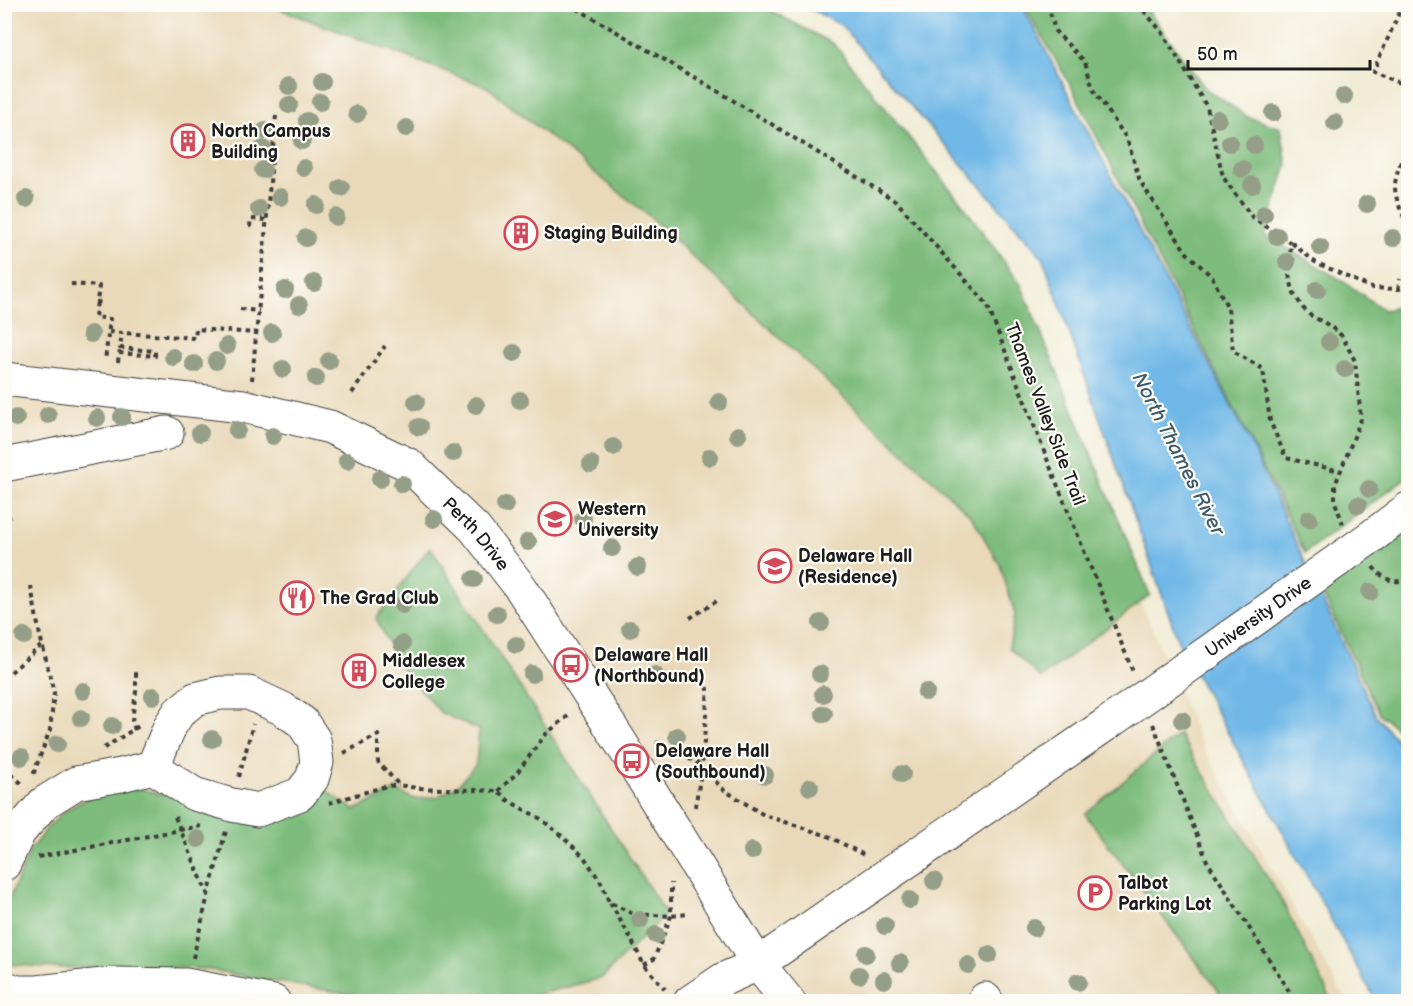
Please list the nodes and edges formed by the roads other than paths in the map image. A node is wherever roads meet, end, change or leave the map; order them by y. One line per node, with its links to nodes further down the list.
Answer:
1 (4, 379): 7 (street, Perth Drive)
2 (167, 433): 3 (street)
3 (4, 465)
4 (1408, 509): 7 (street, University Drive, bridge)
5 (146, 753): 5 (street); 6 (street)
6 (5, 863)
7 (758, 964): 9 (street, University Drive); 11 (street, Perth Drive)
8 (4, 987): 10 (street)
9 (680, 998)
10 (274, 1002)
11 (789, 1002)

